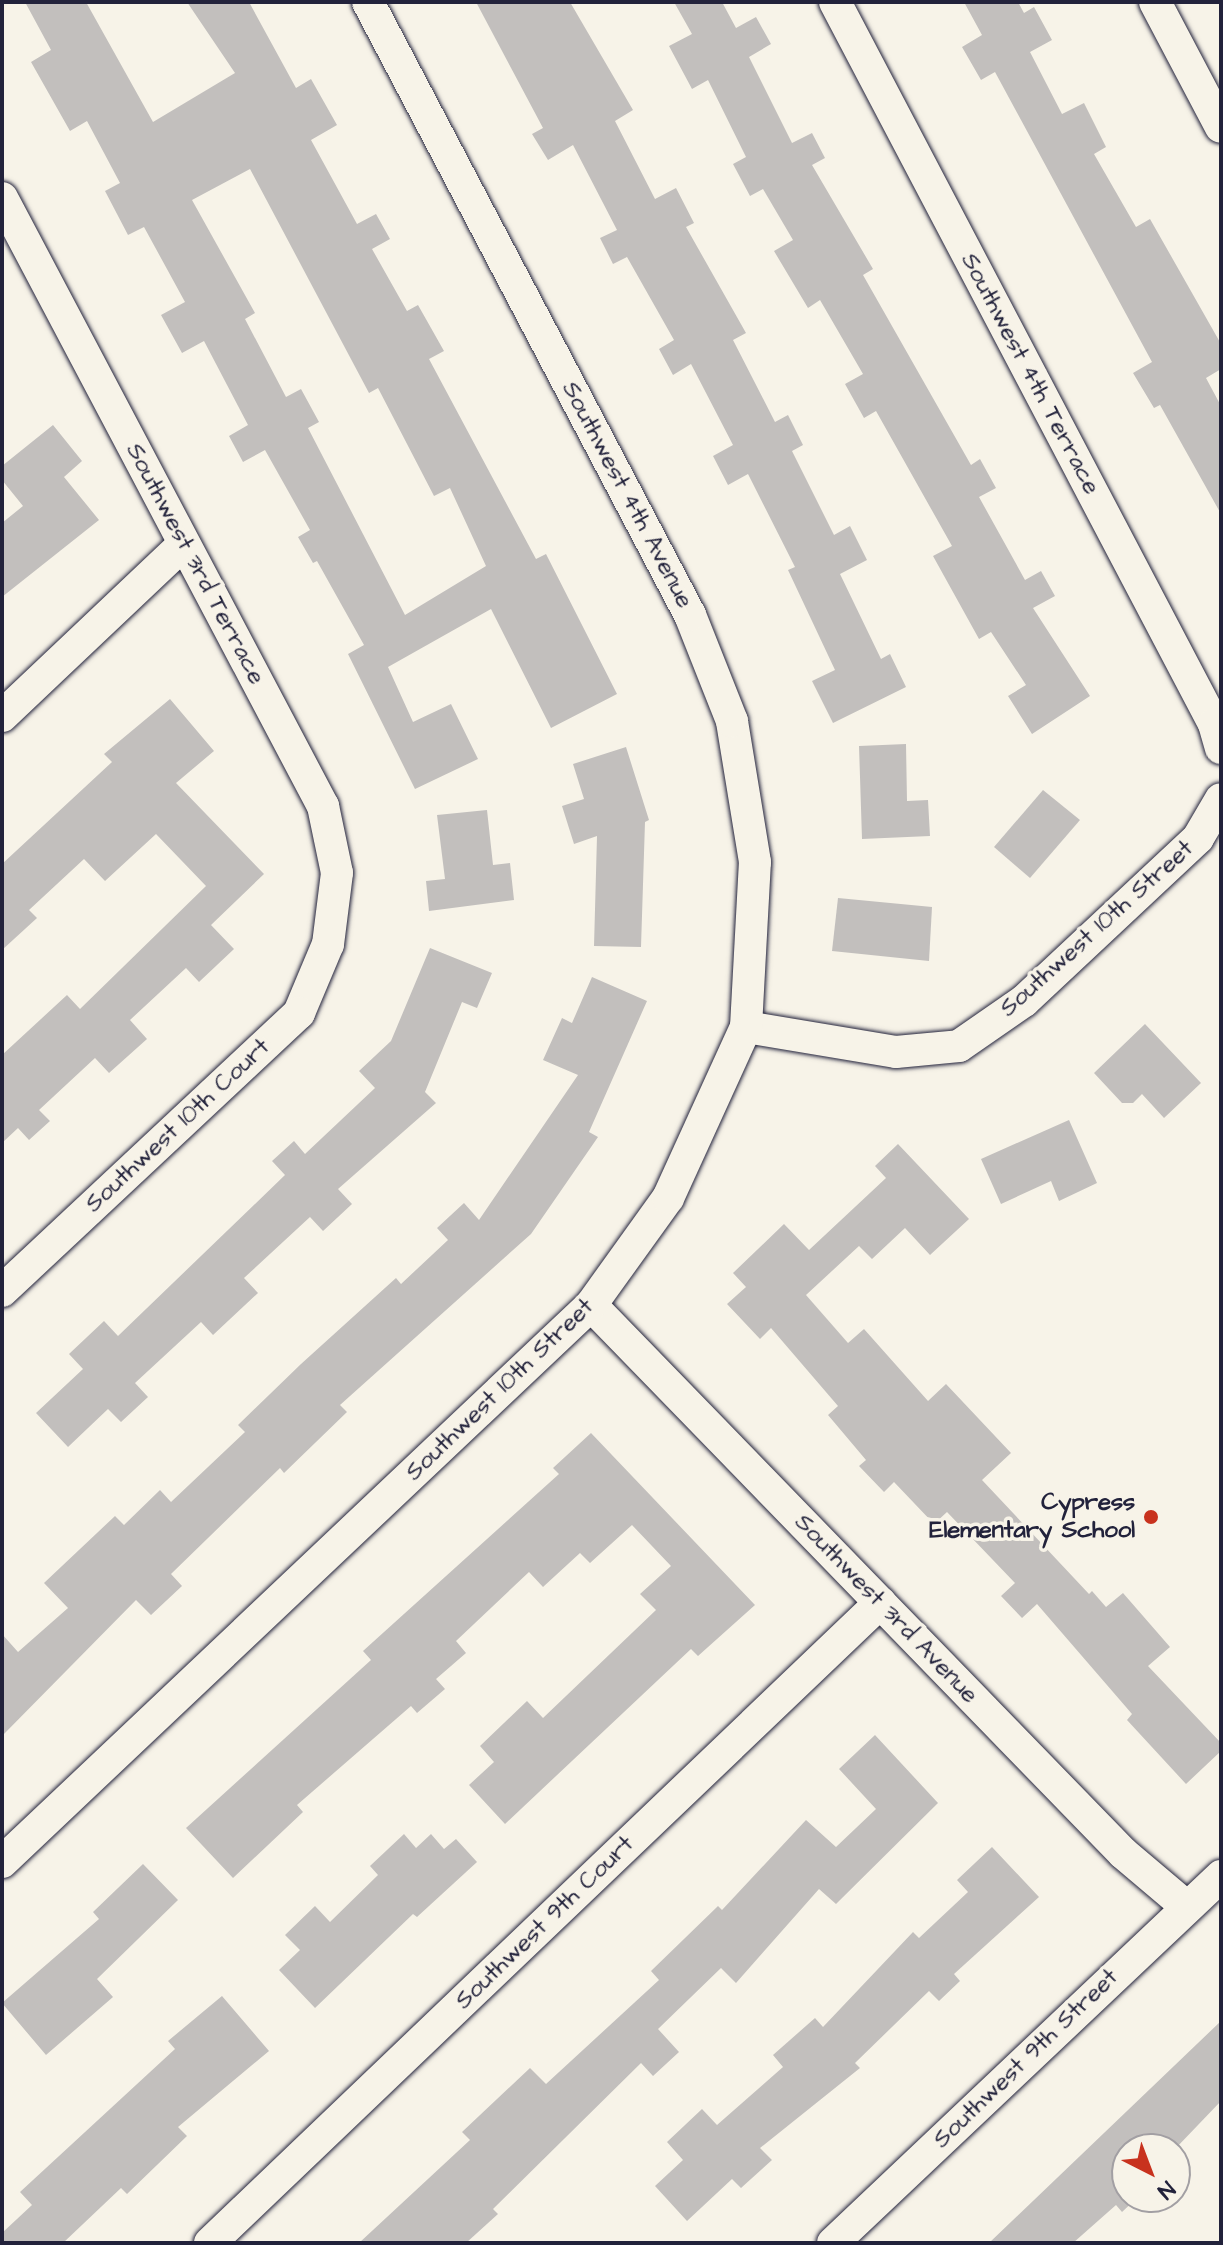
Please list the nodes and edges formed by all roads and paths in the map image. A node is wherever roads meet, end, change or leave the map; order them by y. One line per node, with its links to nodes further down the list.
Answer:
1 (368, 2): 11 (street, Southwest 4th Avenue)
2 (835, 2): 8 (street, Southwest 4th Terrace)
3 (1155, 2): 4 (street)
4 (1221, 127)
5 (2, 198): 6 (street, Southwest 3rd Terrace)
6 (184, 544): 7 (street); 10 (street, Southwest 3rd Terrace)
7 (2, 716)
8 (1221, 748)
9 (1221, 799): 11 (street, Southwest 10th Street)
10 (328, 944): 12 (street, Southwest 10th Court)
11 (746, 1027): 13 (street, Southwest 10th Street)
12 (2, 1291)
13 (591, 1305): 14 (street, Southwest 3rd Avenue); 15 (street, Southwest 10th Street)
14 (880, 1603): 17 (street, Southwest 3rd Avenue); 18 (street, Southwest 9th Court)
15 (2, 1862)
16 (1221, 1876): 17 (street, Southwest 9th Street)
17 (1187, 1907): 19 (street, Southwest 9th Street)
18 (210, 2243)
19 (833, 2243)

